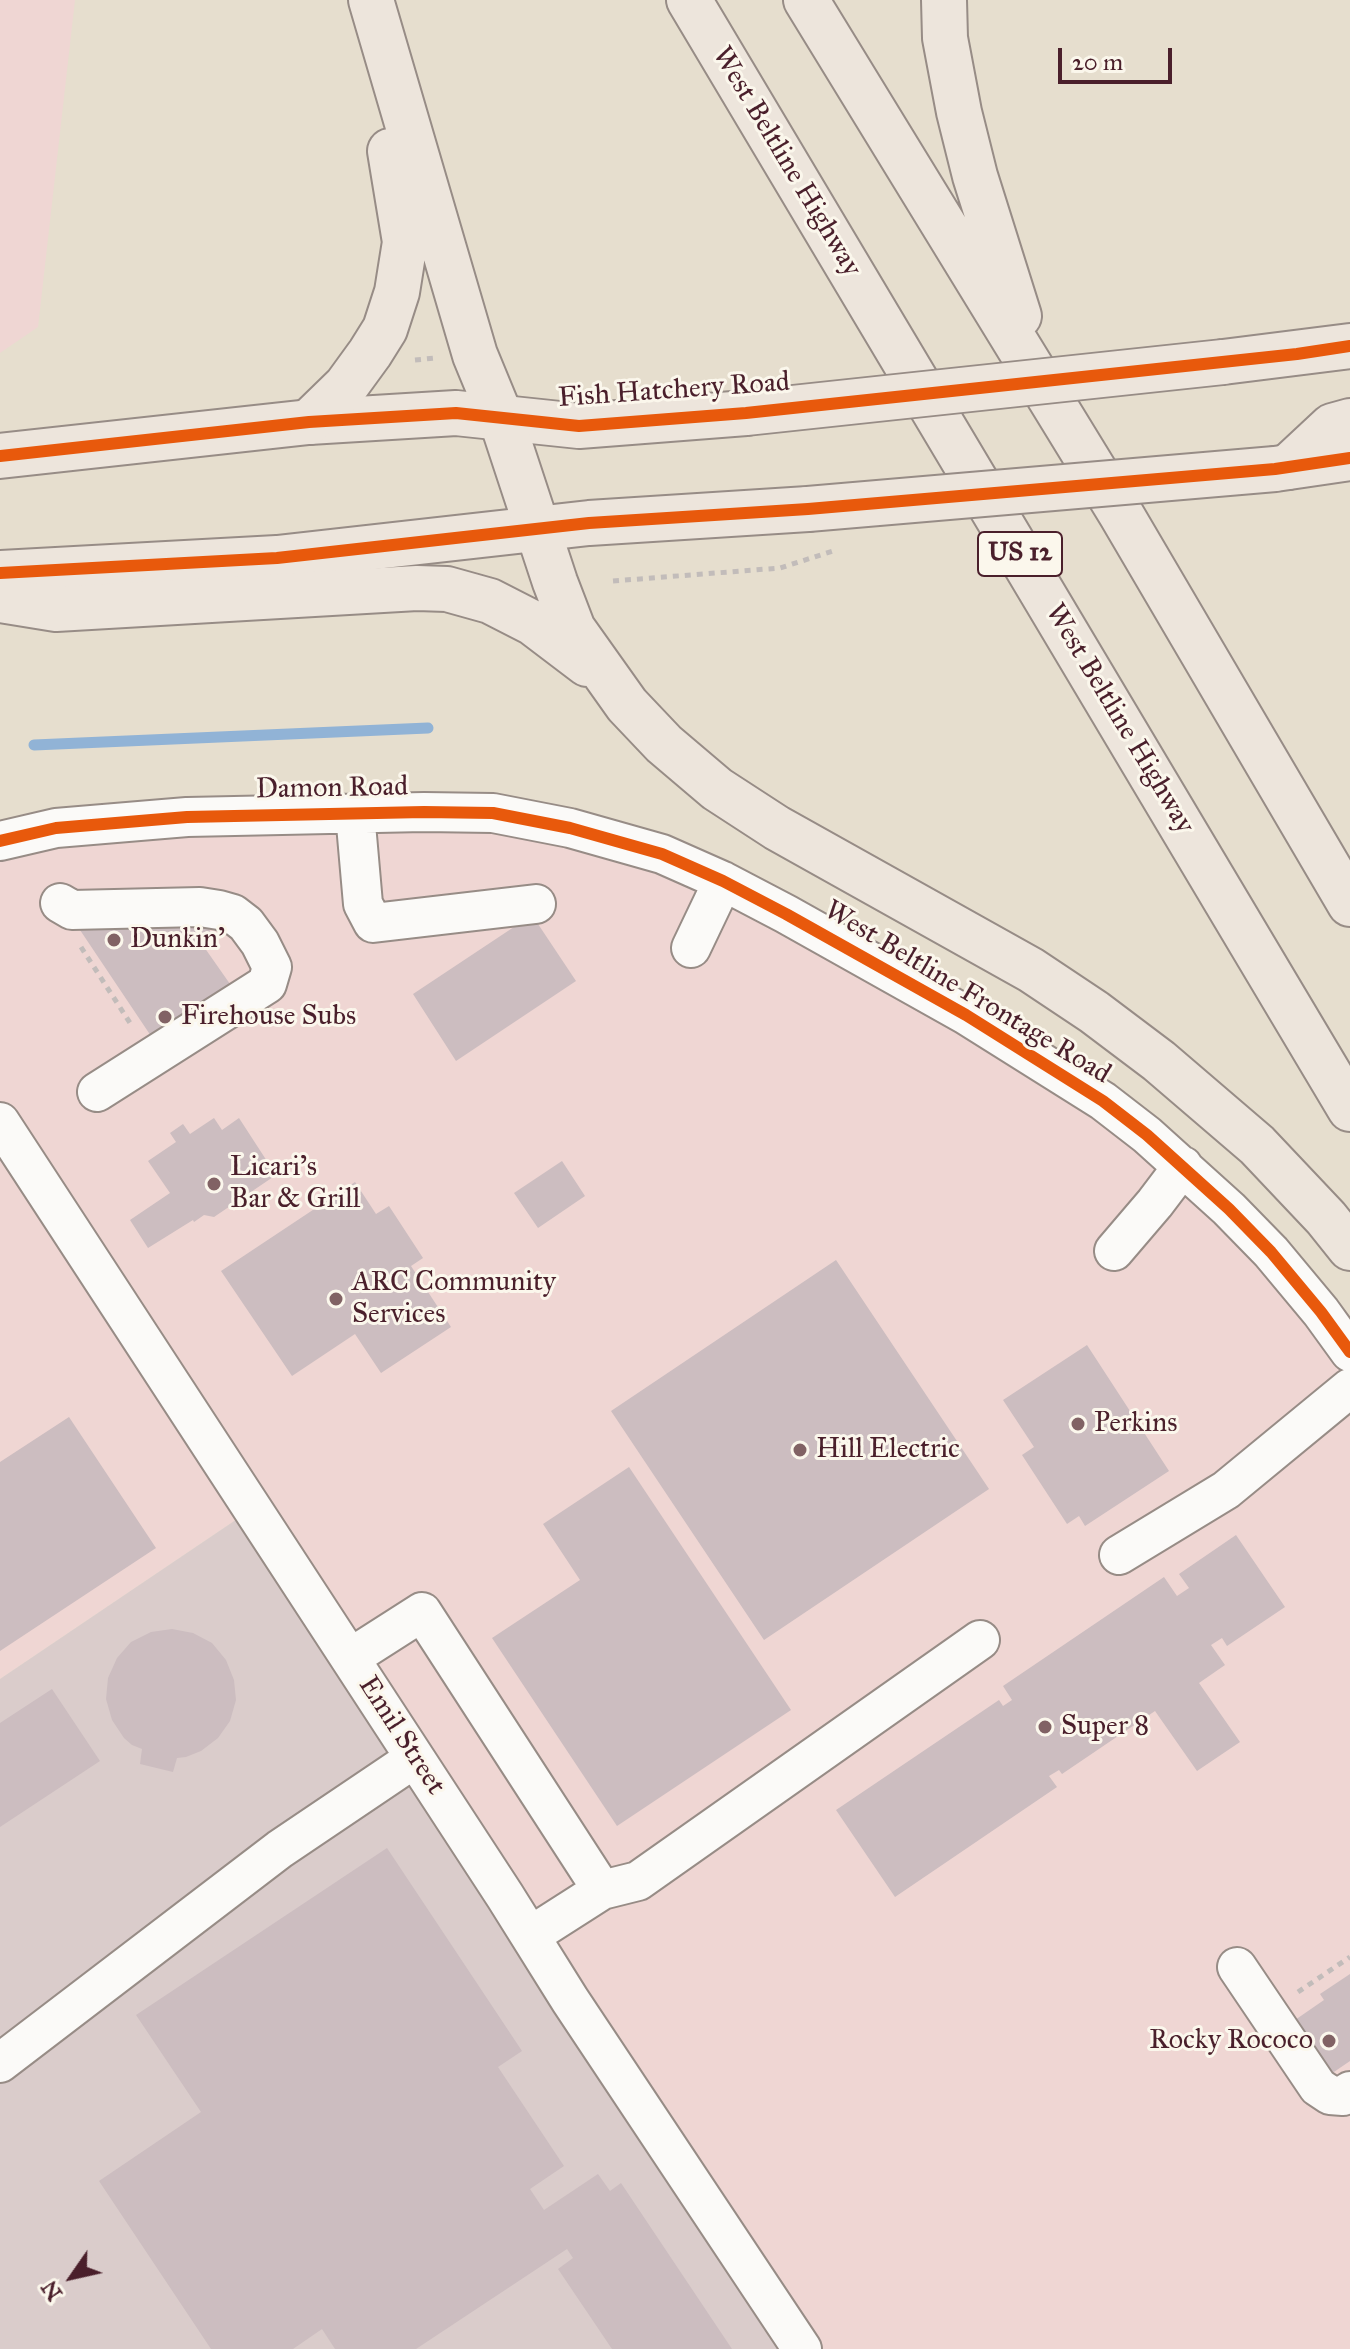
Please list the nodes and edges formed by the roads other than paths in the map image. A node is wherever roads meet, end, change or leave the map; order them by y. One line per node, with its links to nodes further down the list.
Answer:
1 (358, 0): 10 (main road)
2 (371, 0): 8 (main road)
3 (689, 0): 27 (main road, West Beltline Highway / US 12)
4 (806, 0): 7 (main road)
5 (944, 0): 7 (main road)
6 (1350, 346): 8 (main road, Fish Hatchery Road, bridge)
7 (1039, 380): 24 (main road)
8 (501, 418): 10 (main road, Fish Hatchery Road); 14 (main road)
9 (1350, 421): 13 (main road)
10 (309, 422): 11 (main road, Fish Hatchery Road)
11 (0, 456)
12 (1350, 458): 13 (main road)
13 (1282, 468): 14 (main road, bridge)
14 (539, 529): 15 (main road); 17 (main road)
15 (0, 573)
16 (0, 600): 17 (main road)
17 (627, 705): 30 (main road)
18 (355, 813): 19 (street, Damon Road); 20 (street, Damon Road); 23 (street)
19 (0, 841)
20 (662, 854): 21 (street, West Beltline Frontage Road)
21 (723, 881): 25 (street); 29 (street, West Beltline Frontage Road)
22 (60, 903): 26 (street)
23 (536, 904)
24 (1350, 904)
25 (691, 948)
26 (97, 1092)
27 (1350, 1109)
28 (0, 1122): 36 (street, Emil Street)
29 (1183, 1166): 31 (street); 32 (street, West Beltline Frontage Road)
30 (1350, 1248)
31 (1114, 1251)
32 (1350, 1352)
33 (1350, 1388): 34 (street)
34 (1119, 1555)
35 (980, 1640): 38 (street)
36 (350, 1658): 37 (street, Emil Street); 38 (street)
37 (415, 1758): 39 (street, Emil Street); 41 (street)
38 (602, 1890): 39 (street)
39 (530, 1936): 43 (street, Emil Street)
40 (1237, 1967): 42 (street)
41 (0, 2063)
42 (1350, 2091)
43 (802, 2349)

